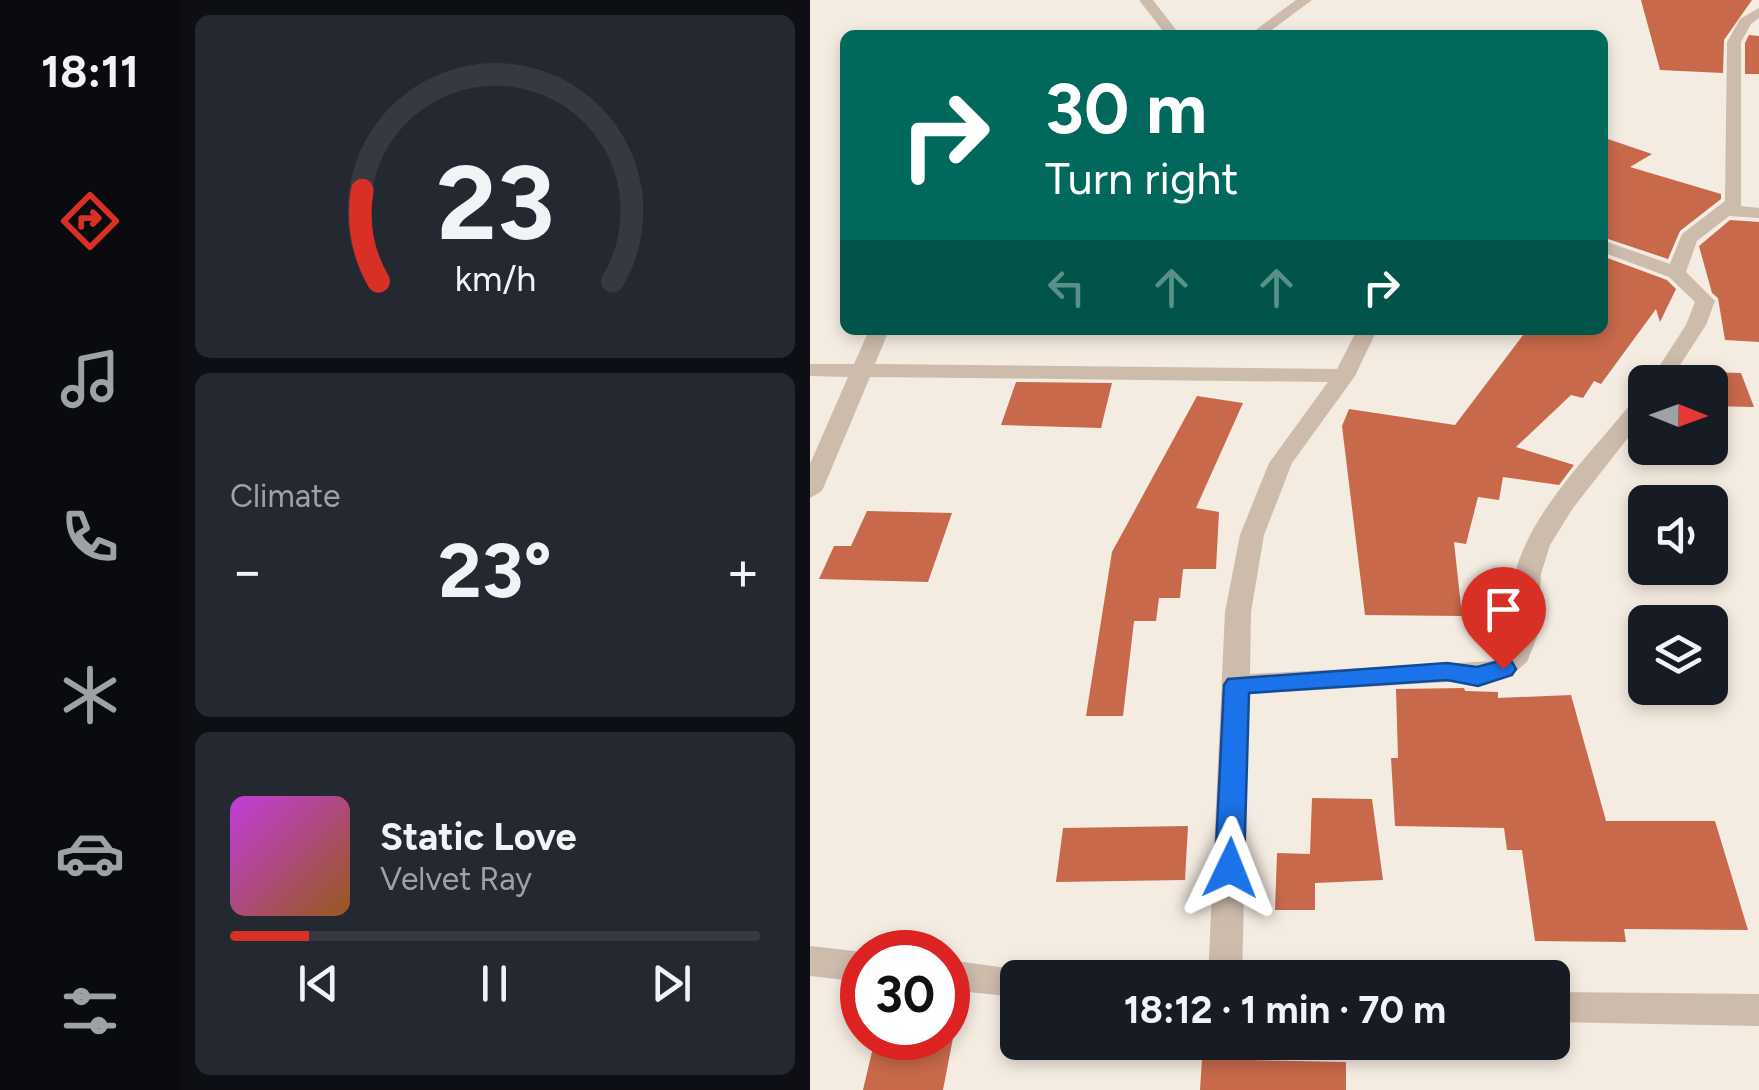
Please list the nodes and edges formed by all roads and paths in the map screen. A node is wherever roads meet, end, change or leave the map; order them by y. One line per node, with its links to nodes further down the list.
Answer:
1 (1146, 0): 4 (street)
2 (1305, 0): 5 (street)
3 (1759, 12): 6 (street)
4 (1169, 30)
5 (1263, 30)
6 (1726, 210): 7 (street); 9 (street)
7 (1759, 213)
8 (1608, 247): 9 (street)
9 (1676, 273): 12 (street)
10 (876, 335): 14 (street)
11 (1364, 335): 15 (street)
12 (1670, 365)
13 (810, 370): 14 (street)
14 (859, 370): 15 (street); 17 (street)
15 (1344, 376): 18 (street)
16 (1628, 423): 18 (street)
17 (810, 491)
18 (1237, 685): 19 (street)
19 (1226, 960)
20 (810, 962): 21 (street)
21 (840, 965)
22 (970, 977): 23 (street)
23 (1000, 980)
24 (1570, 1007): 25 (street)
25 (1759, 1010)

